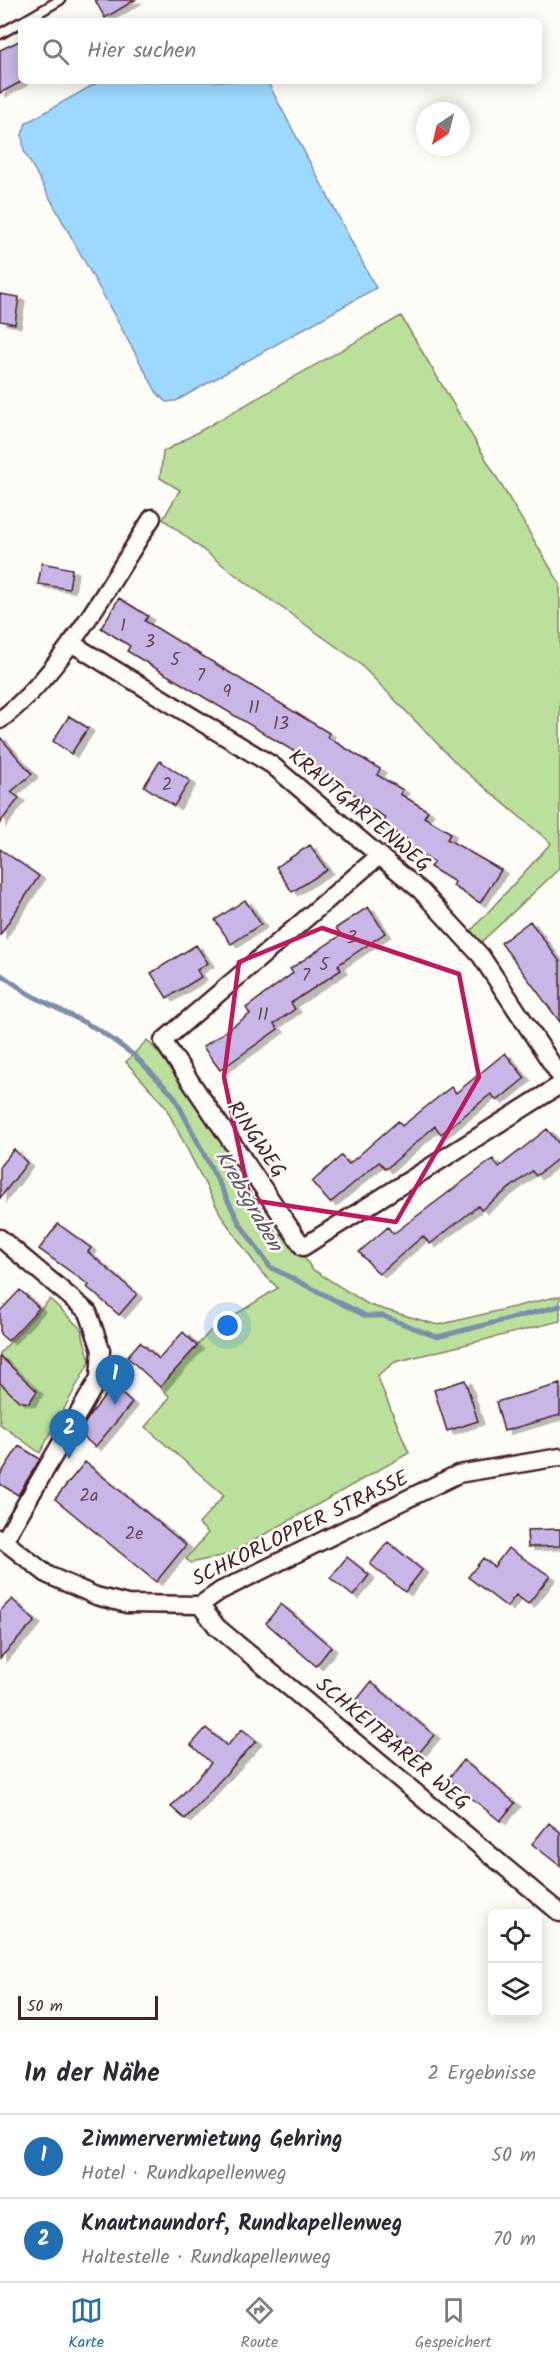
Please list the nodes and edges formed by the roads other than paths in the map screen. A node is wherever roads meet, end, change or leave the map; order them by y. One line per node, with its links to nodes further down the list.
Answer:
1 (60, 0): 2 (lane)
2 (29, 18)
3 (18, 24): 4 (lane)
4 (0, 34)
5 (152, 518): 6 (street)
6 (71, 644): 7 (street); 8 (street, KRAUTGARTENWEG)
7 (0, 720)
8 (380, 855): 9 (street, KRAUTGARTENWEG); 10 (street, RINGWEG)
9 (560, 1076)
10 (560, 1086)
11 (0, 1238): 13 (street)
12 (560, 1457): 14 (street, SCHKORLOPPER STRASSE)
13 (2, 1540): 14 (street, SCHKORLOPPER STRASSE)
14 (200, 1605): 15 (street, SCHKEITBARER WEG)
15 (560, 1913)

